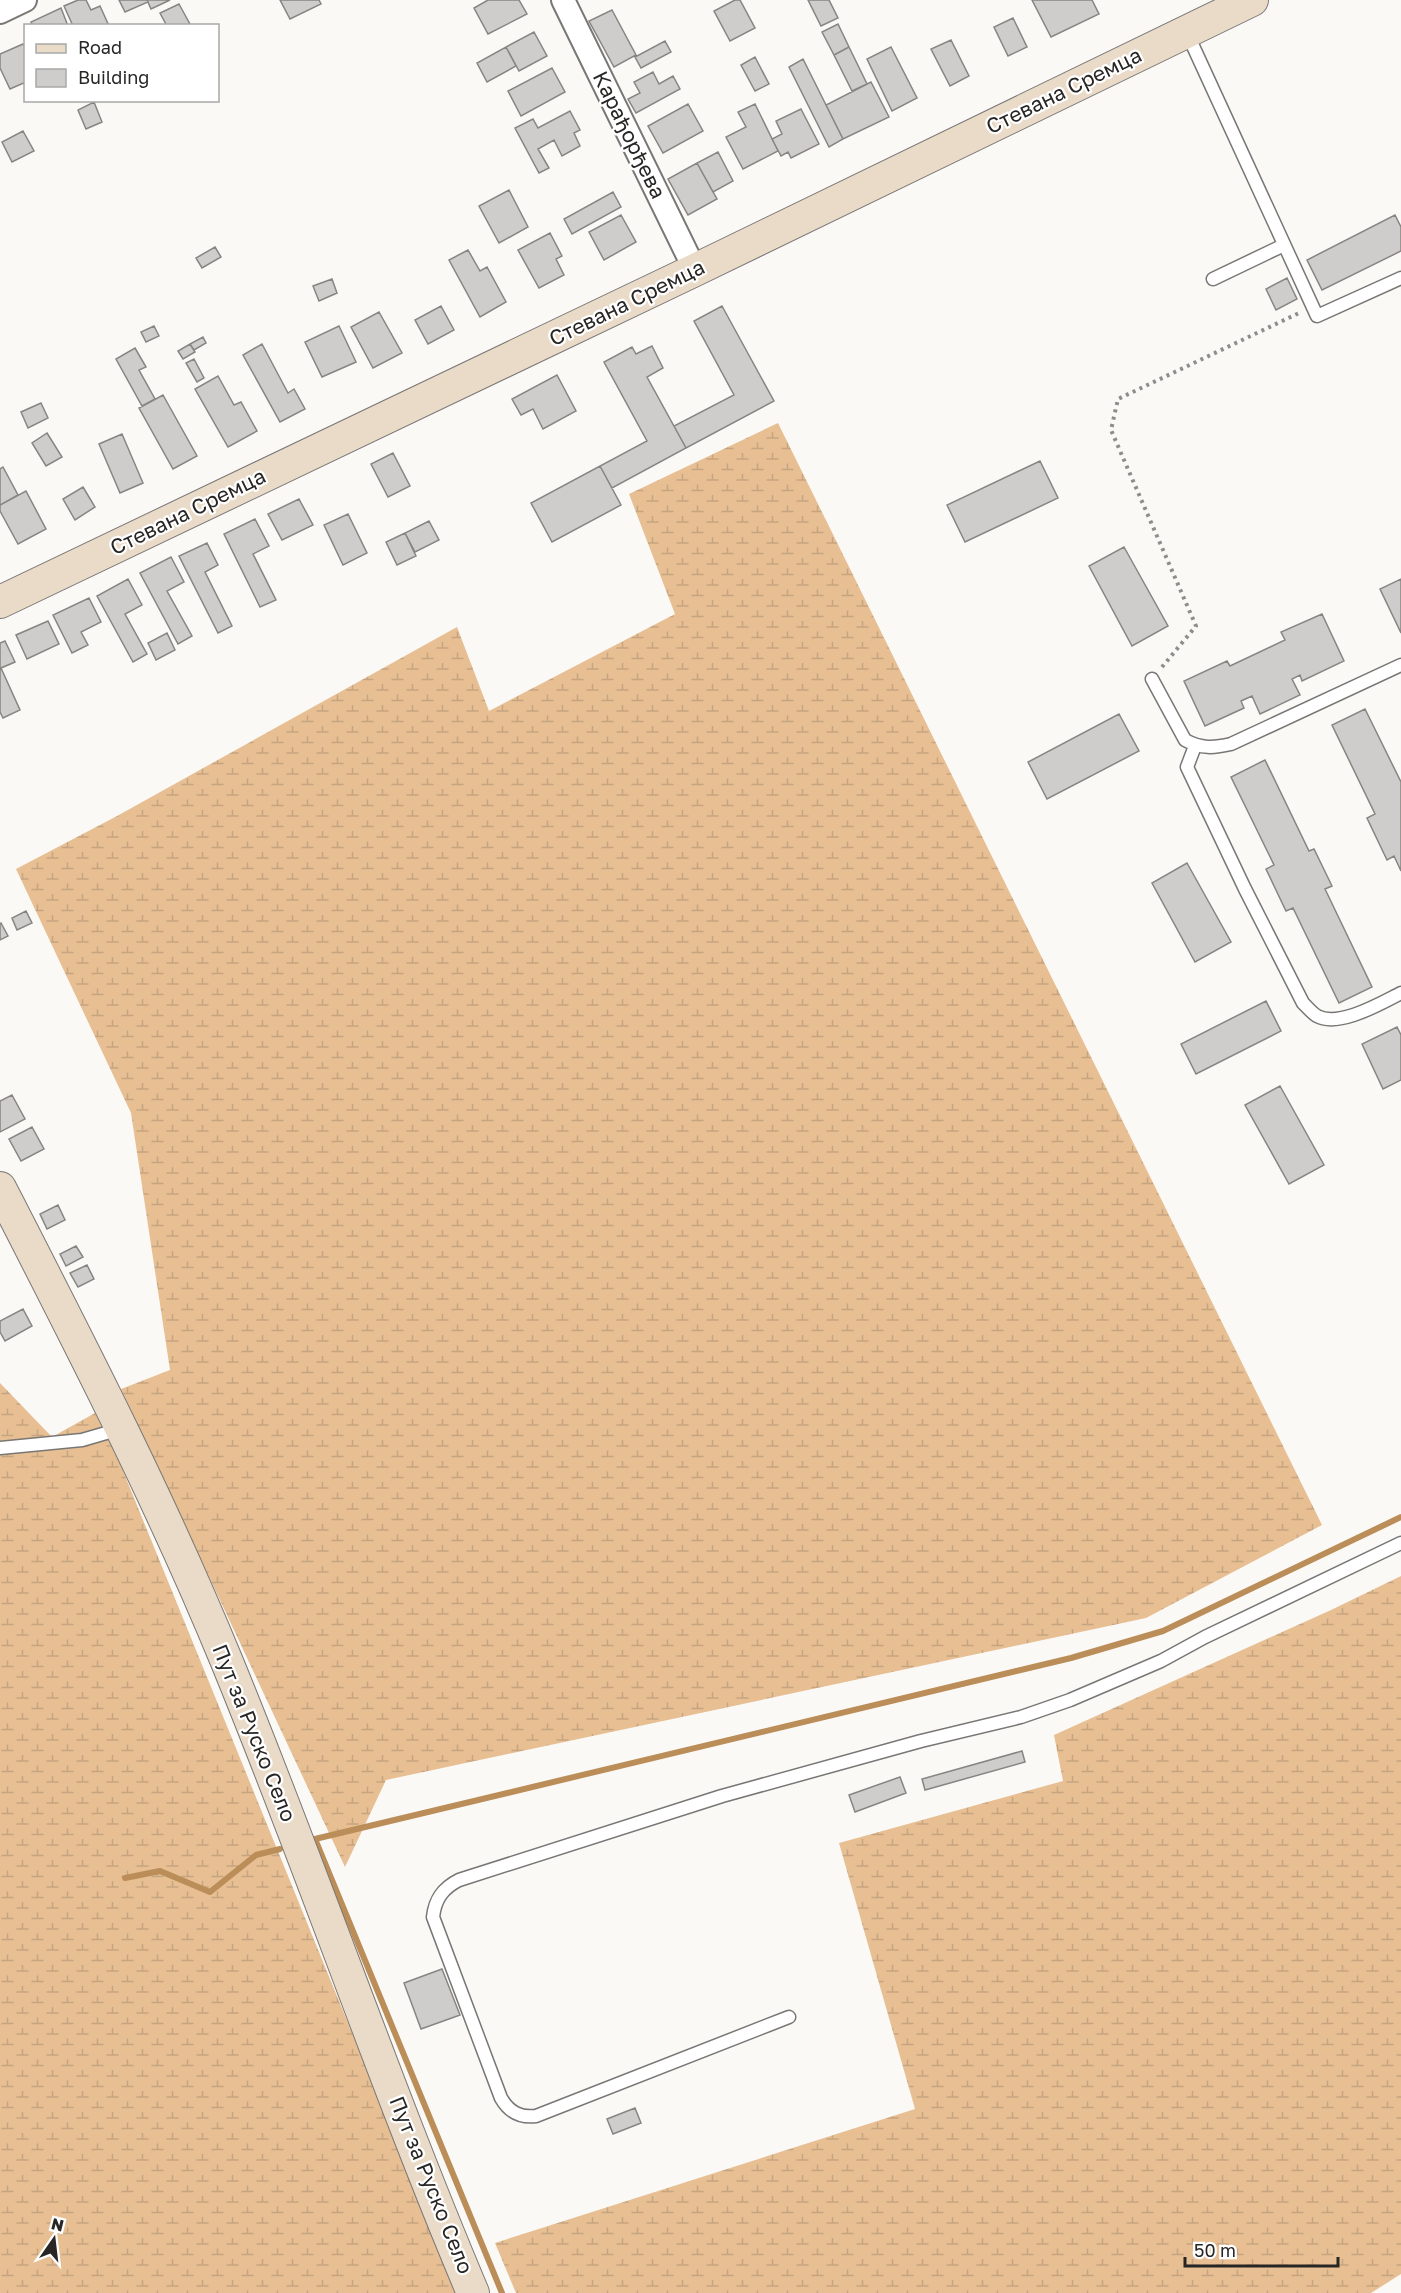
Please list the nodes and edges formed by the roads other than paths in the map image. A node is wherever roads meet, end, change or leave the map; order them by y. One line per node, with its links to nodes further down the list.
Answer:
1 (25, 0): 4 (street)
2 (562, 0): 7 (street, Карађорђева)
3 (1252, 0): 5 (main road, Стевана Сремца)
4 (0, 12)
5 (1187, 32): 6 (lane); 7 (main road, Стевана Сремца)
6 (1284, 245): 8 (lane); 9 (lane)
7 (695, 270): 10 (main road, Стевана Сремца)
8 (1401, 278)
9 (1213, 279)
10 (0, 602)
11 (1401, 665): 13 (lane)
12 (1152, 680): 13 (lane)
13 (1195, 746): 14 (lane)
14 (1401, 993)
15 (0, 1188): 16 (main road, Пут за Руско Село)
16 (123, 1429): 17 (lane); 20 (main road, Пут за Руско Село)
17 (0, 1448)
18 (1401, 1543): 19 (lane)
19 (789, 2018)
20 (473, 2293)

